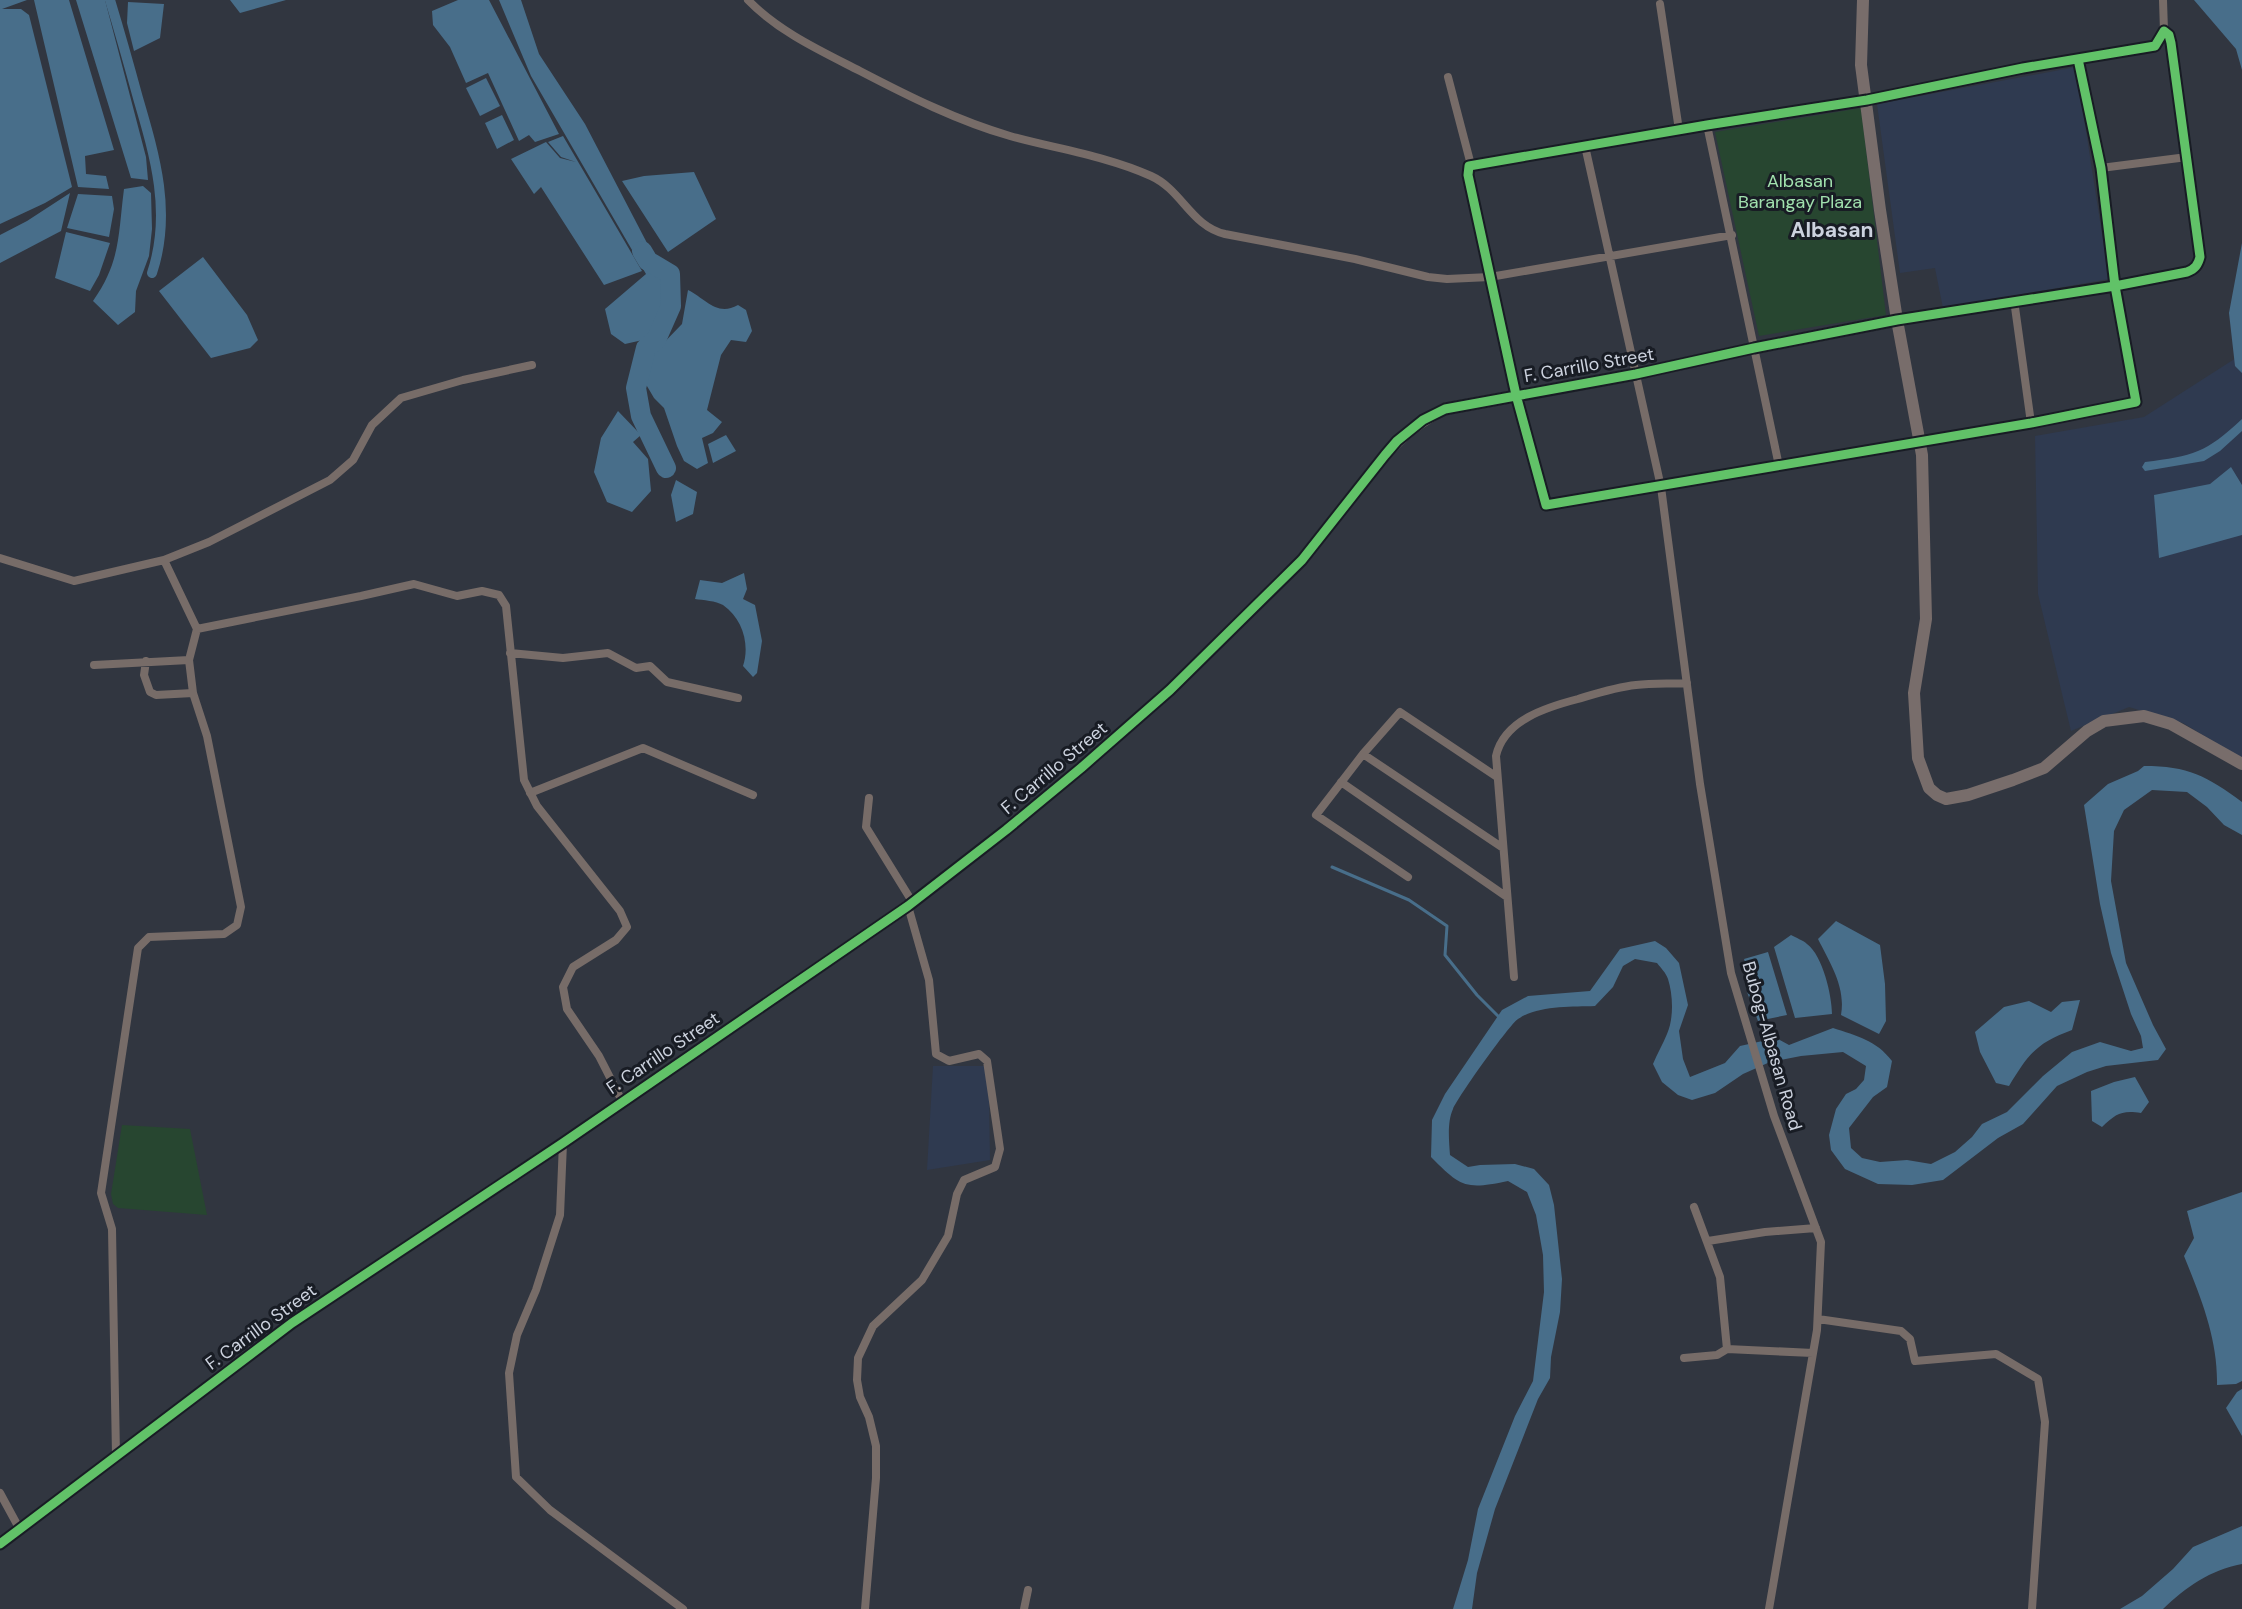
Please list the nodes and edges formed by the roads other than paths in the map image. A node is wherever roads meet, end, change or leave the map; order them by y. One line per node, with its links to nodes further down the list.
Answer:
1 (748, 0): 17 (street)
2 (1863, 0): 8 (street)
3 (2163, 0): 5 (street)
4 (1660, 4): 10 (street)
5 (2164, 31): 6 (street); 12 (street)
6 (2078, 59): 8 (street); 14 (street)
7 (1448, 77): 13 (street)
8 (1867, 100): 9 (street); 20 (street)
9 (1707, 125): 10 (street); 15 (street)
10 (1679, 130): 11 (street)
11 (1585, 146): 13 (street); 16 (street, Bubog-Albasan Road)
12 (2187, 157): 14 (street); 18 (street, F. Carrillo Street)
13 (1471, 165): 17 (street)
14 (2101, 168): 18 (street)
15 (1732, 235): 16 (street); 21 (street)
16 (1610, 256): 17 (street); 23 (street, Bubog-Albasan Road)
17 (1490, 277): 24 (street)
18 (2115, 285): 19 (street, F. Carrillo Street); 25 (street)
19 (2014, 300): 20 (street, F. Carrillo Street); 25 (street)
20 (1897, 320): 21 (street, F. Carrillo Street); 26 (street)
21 (1754, 348): 23 (street, F. Carrillo Street); 27 (street)
22 (532, 365): 30 (street)
23 (1636, 375): 24 (street, F. Carrillo Street); 28 (street, Bubog-Albasan Road)
24 (1516, 395): 28 (street); 49 (street, F. Carrillo Street)
25 (2031, 423): 26 (street)
26 (1920, 441): 27 (street); 40 (street)
27 (1779, 466): 28 (street)
28 (1661, 487): 36 (street, Bubog-Albasan Road)
29 (0, 558): 30 (street)
30 (164, 560): 31 (street)
31 (197, 629): 32 (street); 33 (street)
32 (510, 653): 38 (street); 43 (street)
33 (189, 660): 34 (street); 37 (street)
34 (146, 661): 35 (street); 37 (street)
35 (94, 664)
36 (1687, 683): 41 (street); 54 (street, Bubog-Albasan Road)
37 (193, 693): 60 (street)
38 (738, 698)
39 (1363, 754): 41 (street); 42 (street); 46 (street)
40 (2242, 764)
41 (1497, 777): 46 (street)
42 (1341, 782): 47 (street); 48 (street)
43 (530, 793): 44 (street); 51 (street)
44 (753, 795)
45 (869, 798): 49 (street)
46 (1503, 848): 48 (street)
47 (1408, 877)
48 (1507, 897): 50 (street)
49 (911, 904): 51 (street, F. Carrillo Street); 66 (street)
50 (1514, 977)
51 (622, 1101): 52 (street, F. Carrillo Street)
52 (563, 1143): 60 (street, F. Carrillo Street); 65 (street)
53 (1694, 1207): 55 (street)
54 (1816, 1228): 55 (street); 56 (street, Bubog-Albasan Road)
55 (1708, 1242): 57 (street)
56 (1818, 1319): 58 (street, Bubog-Albasan Road); 69 (street)
57 (1727, 1349): 58 (street); 59 (street)
58 (1813, 1353): 68 (street, Bubog-Albasan Road)
59 (1683, 1358)
60 (116, 1455): 62 (street, F. Carrillo Street)
61 (0, 1493): 62 (street)
62 (20, 1528): 63 (street, F. Carrillo Street)
63 (0, 1544)
64 (1028, 1590): 67 (street)
65 (683, 1609)
66 (865, 1609)
67 (1024, 1609)
68 (1769, 1609)
69 (2032, 1609)

